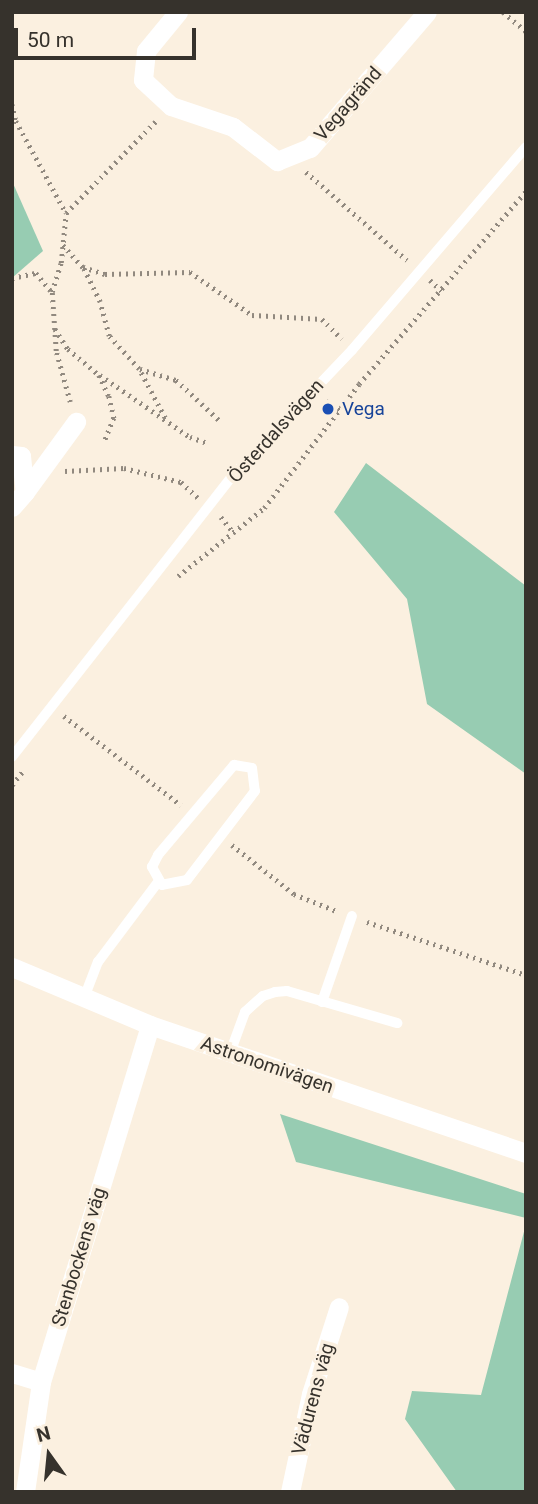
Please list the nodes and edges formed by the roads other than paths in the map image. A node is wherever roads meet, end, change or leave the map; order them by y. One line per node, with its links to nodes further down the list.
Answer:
1 (178, 12): 2 (street, Vegagränd)
2 (427, 12)
3 (526, 147): 7 (lane, Österdalsvägen)
4 (76, 422): 6 (street)
5 (12, 455): 6 (street)
6 (24, 492)
7 (12, 757)
8 (158, 882): 8 (lane); 11 (lane)
9 (352, 916): 12 (lane)
10 (12, 967): 11 (street, Astronomivägen)
11 (85, 998): 14 (street, Astronomivägen)
12 (323, 1002): 13 (lane); 15 (lane)
13 (397, 1023)
14 (150, 1025): 15 (street, Astronomivägen); 19 (street, Stenbockens väg)
15 (230, 1053): 16 (street, Astronomivägen)
16 (526, 1153)
17 (339, 1307): 21 (street, Vädurens väg)
18 (12, 1373): 19 (street)
19 (41, 1382): 20 (street, Stenbockens väg)
20 (25, 1492)
21 (290, 1492)

